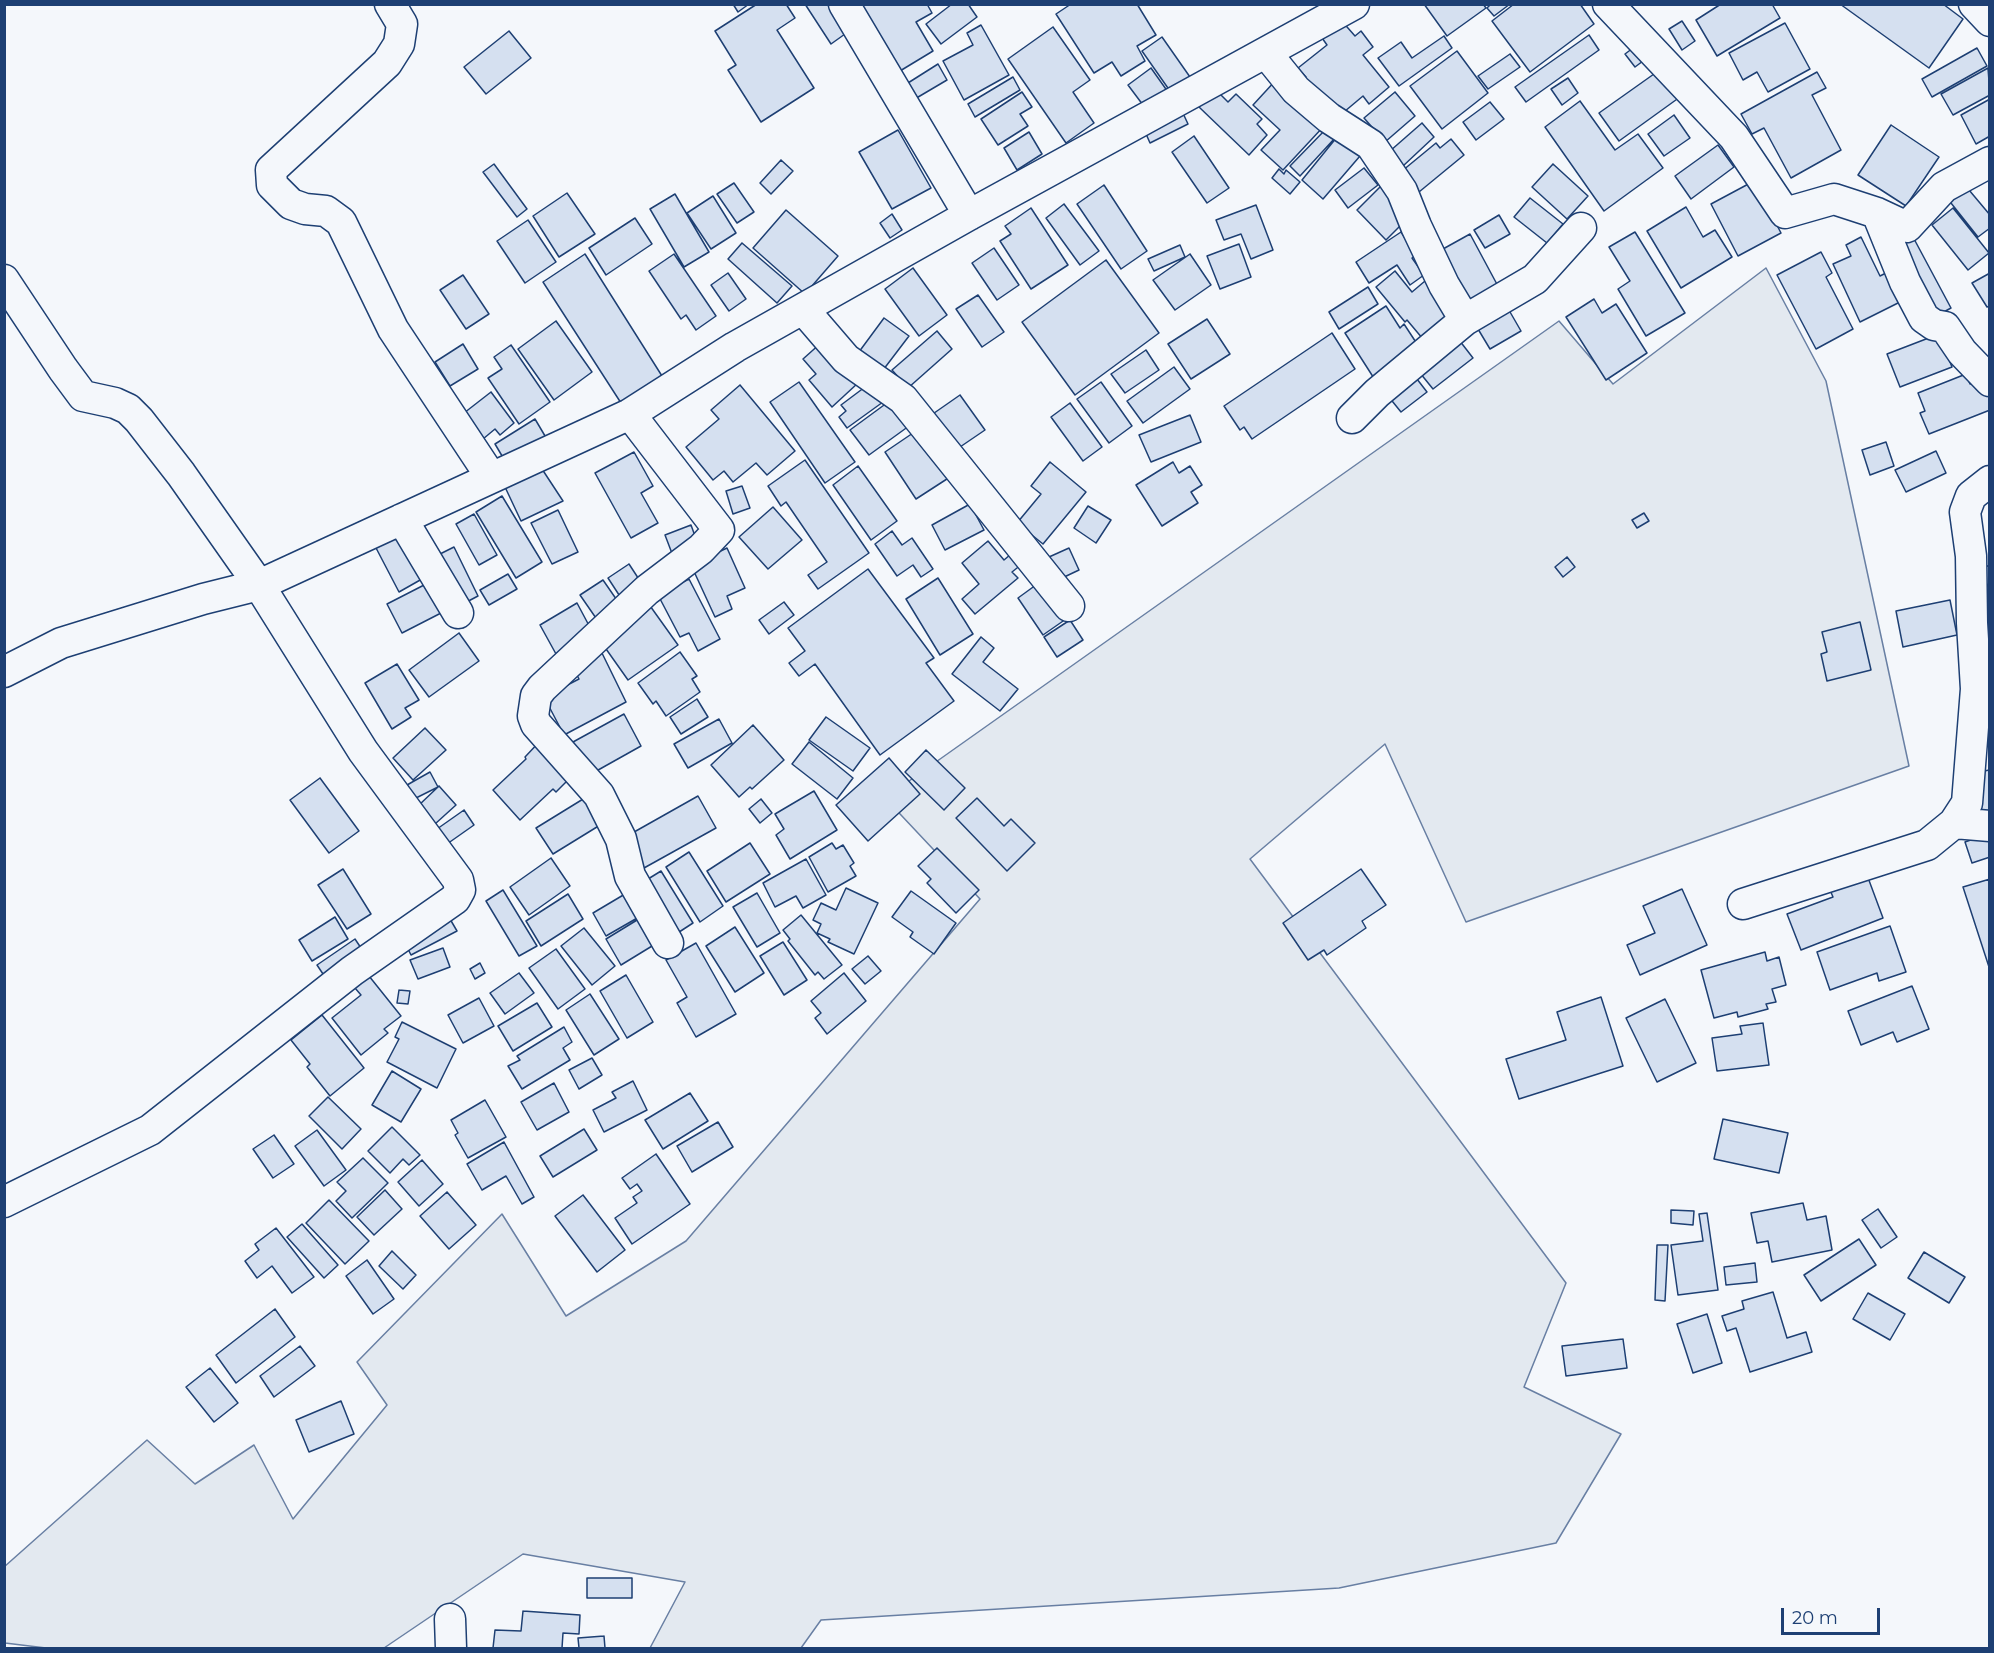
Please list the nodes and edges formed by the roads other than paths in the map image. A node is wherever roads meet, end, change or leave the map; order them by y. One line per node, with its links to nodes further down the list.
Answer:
1 (390, 4): 18 (street)
2 (844, 4): 10 (street)
3 (1354, 4): 7 (street)
4 (1608, 4): 9 (street)
5 (1974, 4): 6 (street)
6 (1989, 21)
7 (1267, 54): 10 (street); 14 (street)
8 (1989, 162): 9 (street)
9 (1877, 213): 15 (street)
10 (969, 215): 13 (street)
11 (1581, 228): 14 (street)
12 (4, 280): 21 (street)
13 (804, 309): 16 (street); 22 (street)
14 (1465, 320): 17 (street)
15 (1989, 381)
16 (630, 414): 18 (street); 28 (street)
17 (1352, 418)
18 (491, 477): 20 (street)
19 (1989, 481): 25 (street)
20 (402, 519): 21 (street); 23 (street)
21 (259, 585): 24 (street); 29 (street)
22 (1069, 606)
23 (458, 613)
24 (4, 672)
25 (1954, 823): 26 (street); 27 (street)
26 (1989, 826)
27 (1743, 904)
28 (668, 943)
29 (4, 1202)
30 (450, 1619): 31 (street)
31 (451, 1648)

